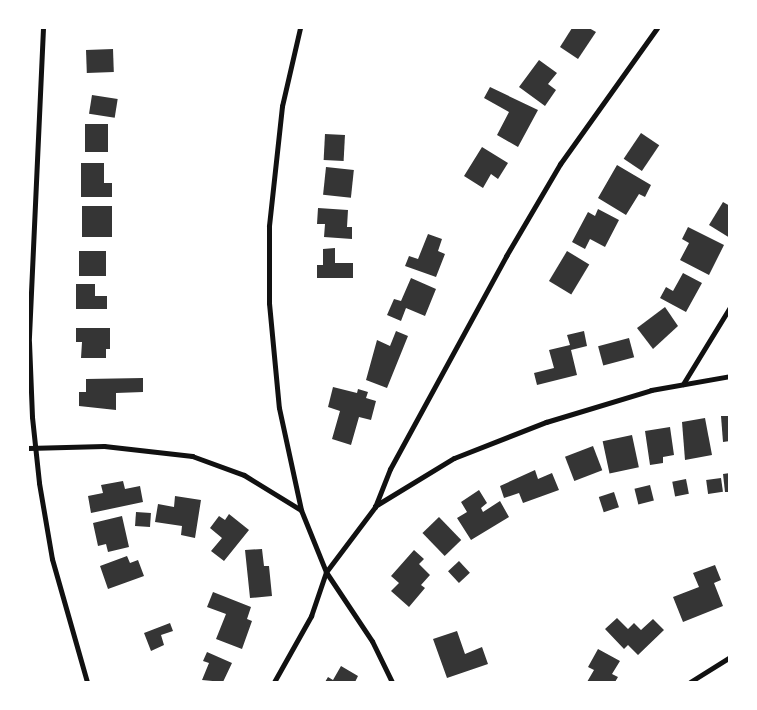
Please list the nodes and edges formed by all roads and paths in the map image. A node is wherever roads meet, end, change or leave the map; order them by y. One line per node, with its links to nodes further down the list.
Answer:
1 (42, 28): 7 (street)
2 (300, 28): 10 (street)
3 (657, 28): 9 (street)
4 (730, 308): 6 (street)
5 (730, 376): 6 (street)
6 (683, 384): 9 (street)
7 (35, 447): 8 (street); 10 (street); 13 (street)
8 (28, 448)
9 (375, 507): 11 (street)
10 (301, 510): 11 (street)
11 (326, 572): 14 (street); 15 (street)
12 (730, 657): 16 (street)
13 (87, 682)
14 (274, 682)
15 (392, 682)
16 (690, 682)

